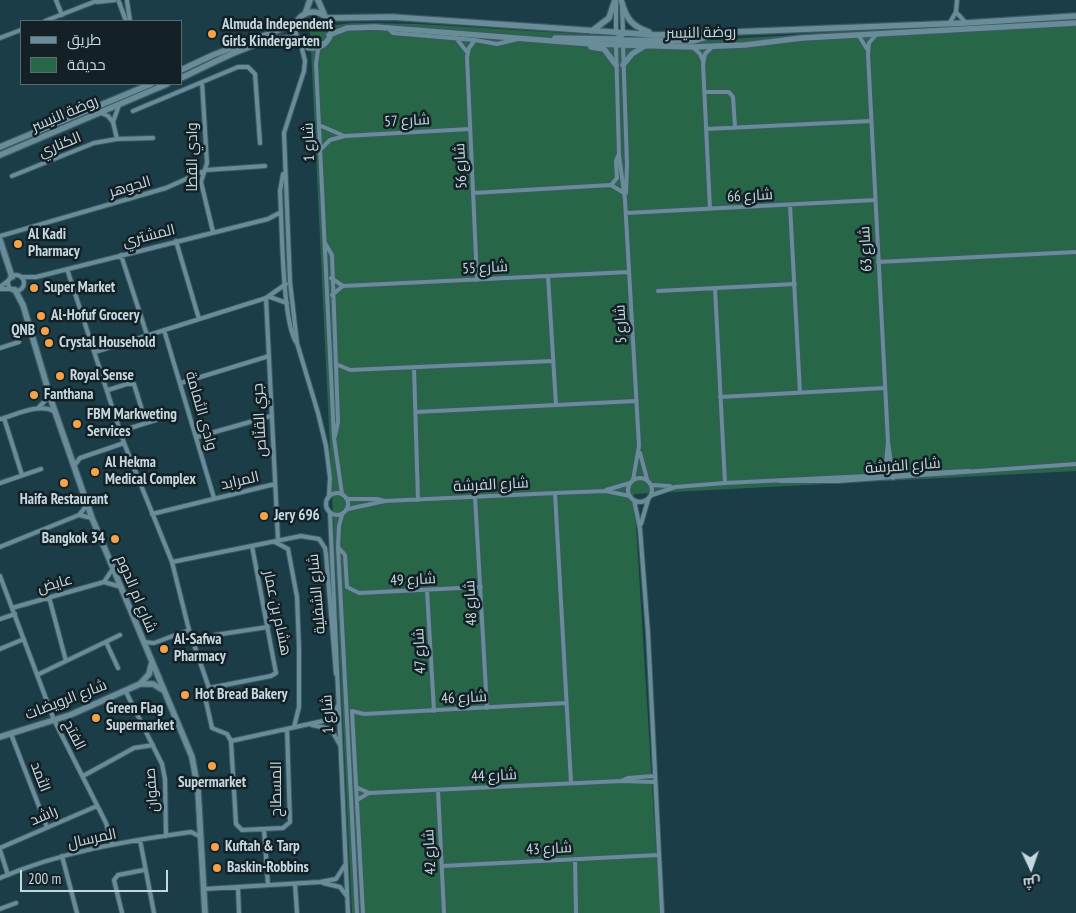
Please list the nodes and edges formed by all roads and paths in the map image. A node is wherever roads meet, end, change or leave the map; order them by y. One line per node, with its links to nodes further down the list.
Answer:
1 (56, 0): 11 (street)
2 (127, 0): 9 (street); 17 (street)
3 (310, 0): 12 (street)
4 (318, 0): 13 (street)
5 (616, 0): 24 (street); 34 (street)
6 (621, 0): 27 (street); 37 (street)
7 (957, 0): 10 (street)
8 (97, 1): 9 (street); 11 (street)
9 (116, 1): 16 (street)
10 (956, 12): 19 (street); 21 (street)
11 (62, 15): 15 (street)
12 (304, 15): 13 (street); 18 (street)
13 (326, 16): 24 (street, روضة النيسر); 26 (street)
14 (1076, 16): 19 (street, روضة النيسر)
15 (48, 20)
16 (126, 20)
17 (130, 20)
18 (297, 23): 33 (street); 47 (street)
19 (966, 23): 21 (street, روضة النيسر)
20 (1076, 23): 28 (street, روضة النيسر)
21 (949, 24): 25 (street, روضة النيسر)
22 (387, 27): 26 (street, روضة النيسر); 31 (street); 32 (street, روضة النيسر)
23 (20, 30): 30 (street)
24 (592, 32): 34 (street, روضة النيسر)
25 (714, 34): 27 (street, روضة النيسر); 37 (street)
26 (329, 35): 38 (street)
27 (656, 35): 37 (street, روضة النيسر)
28 (876, 35): 29 (street, روضة النيسر); 44 (street, شارع 63)
29 (859, 36): 42 (street, روضة النيسر); 44 (street, شارع 63)
30 (0, 38)
31 (456, 38): 35 (street); 43 (street)
32 (522, 38): 35 (street); 36 (street, روضة النيسر)
33 (296, 39): 39 (street); 48 (street)
34 (616, 39): 36 (street, روضة النيسر); 37 (street, روضة النيسر); 37 (street, روضة النيسر); 46 (street)
35 (475, 40): 43 (street)
36 (550, 40): 46 (street)
37 (623, 40): 40 (street, روضة النيسر); 46 (street)
38 (322, 43): 39 (street); 58 (street, شارع 1)
39 (301, 45): 72 (street, شارع 1)
40 (644, 47): 41 (street, روضة النيسر); 46 (street)
41 (693, 47): 42 (street, روضة النيسر); 45 (street)
42 (712, 47): 45 (street)
43 (467, 52): 60 (street, شارع 56)
44 (868, 54): 56 (street, شارع 63)
45 (703, 64): 52 (street)
46 (619, 65): 69 (street); 77 (street)
47 (182, 70)
48 (182, 78)
49 (202, 82): 54 (street); 65 (street); 71 (street, وادي القطا)
50 (165, 85): 53 (street, روضة النيسر)
51 (138, 87): 66 (street, روضة النيسر)
52 (705, 92): 59 (street); 61 (street)
53 (119, 105): 55 (street, روضة النيسر); 57 (street)
54 (133, 111)
55 (101, 113): 57 (street); 68 (street, روضة النيسر)
56 (871, 121): 59 (street); 78 (street, شارع 63)
57 (113, 122): 64 (street)
58 (319, 124): 62 (street, شارع 57); 67 (street, شارع 1)
59 (735, 127): 61 (street)
60 (470, 129): 62 (street, شارع 57); 75 (street, شارع 56)
61 (706, 129): 80 (street)
62 (344, 136): 67 (street, شارع 57)
63 (153, 138): 64 (street, الكناري)
64 (117, 139): 73 (street, الكناري)
65 (260, 143)
66 (0, 147)
67 (320, 150): 88 (street, شارع 1)
68 (0, 155)
69 (619, 155): 74 (street); 76 (street)
70 (265, 166): 71 (street, الجوهر)
71 (206, 170): 85 (street, وادي القطا); 86 (street, الجوهر)
72 (284, 172): 81 (street, شارع 1); 115 (street, شارع 1)
73 (12, 176)
74 (611, 185): 75 (street); 76 (street)
75 (474, 192): 99 (street, شارع 56)
76 (624, 193): 77 (street)
77 (625, 200): 82 (street, شارع 5)
78 (875, 200): 79 (street, شارع 66); 91 (street, شارع 63)
79 (790, 205): 80 (street, شارع 66); 101 (street)
80 (710, 209): 82 (street, شارع 66)
81 (281, 212): 83 (street, المشتري); 84 (street, شارع 1)
82 (626, 213): 93 (street, شارع 5)
83 (268, 219): 84 (street); 85 (street, المشتري)
84 (282, 226): 100 (street, شارع 1)
85 (213, 232): 87 (street, المشتري)
86 (0, 238): 97 (street)
87 (176, 241): 90 (street, المشتري); 111 (street)
88 (324, 242): 98 (street, شارع 1); 141 (street, شارع 1)
89 (1076, 252): 91 (street)
90 (121, 254): 92 (street, المشتري); 113 (street)
91 (878, 262): 125 (street, شارع 63)
92 (66, 269): 96 (street, المشتري); 117 (street)
93 (629, 272): 94 (street, شارع 55); 130 (street, شارع 5)
94 (548, 276): 99 (street, شارع 55); 119 (street)
95 (22, 277): 96 (street, المشتري); 97 (street); 102 (street)
96 (36, 277): 102 (street, المشتري)
97 (10, 278): 104 (street); 106 (street)
98 (331, 278): 103 (street); 108 (street, شارع 1)
99 (477, 280): 103 (street, شارع 55)
100 (286, 284): 109 (street); 110 (street, شارع 1)
101 (795, 284): 105 (street); 127 (street)
102 (23, 286): 106 (street)
103 (343, 286): 108 (street)
104 (0, 288): 106 (street)
105 (715, 288): 107 (street); 129 (street)
106 (14, 290): 128 (street, شارع ام الدوم)
107 (658, 291)
108 (332, 295): 120 (street, شارع 1)
109 (268, 297): 110 (street); 111 (street); 118 (street, جري القنّاص)
110 (287, 303): 115 (street, شارع 1)
111 (199, 319): 112 (street)
112 (164, 330): 113 (street); 124 (street, وادى الثمامة)
113 (147, 336): 117 (street)
114 (19, 342): 116 (street)
115 (297, 343): 161 (street, شارع 1)
116 (0, 348)
117 (95, 352): 126 (street)
118 (269, 356): 124 (street); 135 (street, جري القنّاص)
119 (553, 361): 121 (street); 131 (street)
120 (336, 364): 122 (street); 123 (street, شارع 1)
121 (414, 368): 122 (street); 134 (street)
122 (350, 370): 123 (street)
123 (336, 378): 141 (street, شارع 1)
124 (181, 383): 140 (street, وادى الثمامة)
125 (885, 388): 127 (street); 142 (street, شارع 63)
126 (108, 390): 138 (street); 139 (street)
127 (800, 393): 129 (street)
128 (50, 396): 132 (street); 133 (street, شارع ام الدوم)
129 (720, 397): 154 (street)
130 (636, 401): 131 (street); 144 (street, شارع 5)
131 (556, 405): 134 (street)
132 (38, 408): 133 (street); 136 (street)
133 (55, 412): 146 (street, شارع ام الدوم)
134 (416, 412): 167 (street)
135 (271, 416): 140 (street); 155 (street, جري القنّاص)
136 (2, 418): 148 (street)
137 (156, 420): 138 (street)
138 (146, 424): 139 (street)
139 (121, 431): 143 (street)
140 (197, 436): 165 (street, وادى الثمامة)
141 (334, 438): 160 (street, شارع 1)
142 (888, 442): 149 (street, شارع 63); 150 (street, شارع 63)
143 (124, 443): 146 (street); 172 (street)
144 (639, 446): 151 (street, شارع 5); 152 (street, شارع 5)
145 (1076, 464): 150 (street, شارع الفرشة)
146 (74, 468): 170 (street, شارع ام الدوم)
147 (40, 469): 148 (street)
148 (22, 475): 153 (street)
149 (885, 476): 150 (street, شارع الفرشة); 154 (street, شارع الفرشة)
150 (893, 476)
151 (647, 479): 152 (street); 156 (street)
152 (632, 481): 158 (street, شارع الفرشة); 162 (street)
153 (0, 483)
154 (725, 483): 157 (street, شارع الفرشة)
155 (274, 484): 165 (street, المرابد); 178 (street, جري القنّاص)
156 (652, 485): 157 (street, شارع الفرشة); 164 (street)
157 (683, 486): 164 (street, شارع الفرشة)
158 (598, 491): 159 (street, شارع الفرشة); 162 (street, شارع الفرشة)
159 (555, 493): 163 (street, شارع الفرشة); 213 (street)
160 (342, 494): 161 (street); 166 (street)
161 (329, 496): 173 (street)
162 (630, 496): 168 (street)
163 (475, 497): 167 (street, شارع الفرشة); 189 (street, شارع 48)
164 (650, 497): 168 (street); 177 (street)
165 (214, 498): 172 (street, المرابد)
166 (347, 498): 169 (street, شارع الفرشة); 171 (street)
167 (418, 500): 169 (street, شارع الفرشة)
168 (634, 500): 177 (street)
169 (385, 501): 171 (street, شارع الفرشة)
170 (86, 502): 174 (street); 176 (street, شارع ام الدوم)
171 (348, 509): 175 (street)
172 (152, 514): 182 (street)
173 (330, 514): 175 (street); 207 (street, شارع 1)
174 (79, 515): 176 (street); 180 (street)
175 (342, 515): 181 (street, شارع 1)
176 (92, 518): 183 (street, شارع ام الدوم)
177 (640, 529): 229 (street)
178 (276, 541): 179 (street, شارع الشفلية); 207 (street, شارع الشفلية); 221 (street)
179 (252, 546): 182 (street, شارع الشفلية); 195 (street, هشام بن عمار)
180 (0, 547)
181 (338, 547): 187 (street, شارع 1); 270 (street, شارع 1)
182 (172, 562): 196 (street)
183 (112, 570): 185 (street); 186 (street, شارع ام الدوم)
184 (0, 576): 188 (street, الفتح)
185 (104, 582): 186 (street); 191 (street, عايض)
186 (118, 586): 200 (street, شارع ام الدوم)
187 (347, 586): 190 (street, شارع 49)
188 (2, 587): 192 (street, الفتح)
189 (481, 587): 190 (street, شارع 49); 214 (street, شارع 48)
190 (427, 590): 216 (street, شارع 47)
191 (49, 597): 192 (street, عايض); 203 (street)
192 (12, 608): 193 (street, الفتح)
193 (15, 614): 194 (street); 199 (street, الفتح)
194 (0, 620)
195 (268, 627): 198 (street); 209 (street, هشام بن عمار)
196 (188, 630): 200 (street); 209 (street)
197 (120, 635): 201 (street)
198 (215, 635)
199 (24, 639): 202 (street); 206 (street, الفتح)
200 (142, 641): 204 (street, شارع ام الدوم)
201 (106, 642): 203 (street); 205 (street)
202 (0, 649)
203 (66, 661): 206 (street)
204 (152, 662): 208 (street); 211 (street, شارع ام الدوم)
205 (118, 668)
206 (37, 675): 218 (street, الفتح)
207 (338, 678): 212 (street, شارع 1)
208 (140, 684): 210 (street, شارع الرويضات); 211 (street)
209 (209, 688): 225 (street)
210 (126, 690): 218 (street, شارع الرويضات); 226 (street, صفوان)
211 (164, 690): 238 (street, شارع ام الدوم)
212 (340, 703): 220 (street); 227 (street, شارع 1)
213 (566, 703): 214 (street, شارع 46); 232 (street)
214 (487, 708): 216 (street, شارع 46)
215 (352, 711): 217 (street, شارع 46); 219 (street, شارع 1)
216 (434, 711): 217 (street, شارع 46)
217 (364, 714): 219 (street, شارع 46)
218 (54, 720): 223 (street, شارع الرويضات); 228 (street, الفتح)
219 (353, 720): 233 (street, شارع 1)
220 (307, 725): 221 (street); 227 (street)
221 (294, 728): 222 (street)
222 (287, 729): 225 (street); 240 (street, المسطاح)
223 (11, 734): 224 (street, شارع الرويضات); 239 (street, الثمد)
224 (0, 737)
225 (231, 741): 240 (street, المسطاح)
226 (153, 744): 228 (street, صفوان); 242 (street, صفوان)
227 (341, 747): 250 (street, شارع 1)
228 (83, 776): 237 (street, الفتح)
229 (654, 776): 230 (street, شارع 44); 231 (street)
230 (621, 780): 231 (street, شارع 44); 232 (street, شارع 44)
231 (654, 782): 247 (street)
232 (571, 783): 234 (street, شارع 44)
233 (356, 787): 235 (street, شارع 44); 236 (street, شارع 1)
234 (438, 790): 235 (street, شارع 44); 251 (street, شارع 42)
235 (369, 793): 236 (street, شارع 44)
236 (357, 800): 271 (street, شارع 1)
237 (98, 806): 239 (street, راشد); 245 (street, الفتح)
238 (200, 823): 241 (street); 243 (street, شارع ام الدوم)
239 (47, 827): 246 (street, راشد)
240 (264, 829): 257 (street, المسطاح)
241 (191, 832): 242 (street, المرسال); 243 (street)
242 (166, 836): 244 (street, المرسال)
243 (201, 838): 259 (street, شارع ام الدوم)
244 (140, 840): 245 (street, المرسال); 252 (street)
245 (112, 846): 248 (street, المرسال)
246 (0, 849): 253 (street)
247 (658, 855): 249 (street, شارع 43); 274 (street)
248 (62, 856): 253 (street, المرسال); 263 (street)
249 (575, 859): 251 (street, شارع 43); 273 (street)
250 (346, 862): 255 (street); 260 (street, شارع 1)
251 (442, 866): 272 (street, شارع 42)
252 (144, 870): 264 (street); 265 (street)
253 (8, 875): 254 (street, المرسال)
254 (0, 878)
255 (320, 882): 256 (street); 260 (street)
256 (295, 884): 257 (street); 268 (street)
257 (268, 885): 258 (street)
258 (238, 887): 259 (street); 267 (street)
259 (204, 889): 266 (street, شارع ام الدوم)
260 (347, 896): 269 (street, شارع 1)
261 (16, 903): 262 (street)
262 (0, 909)
263 (77, 913)
264 (122, 913)
265 (154, 913)
266 (205, 913)
267 (239, 913)
268 (297, 913)
269 (348, 913)
270 (357, 913)
271 (363, 913)
272 (444, 913)
273 (576, 913)
274 (662, 913)

